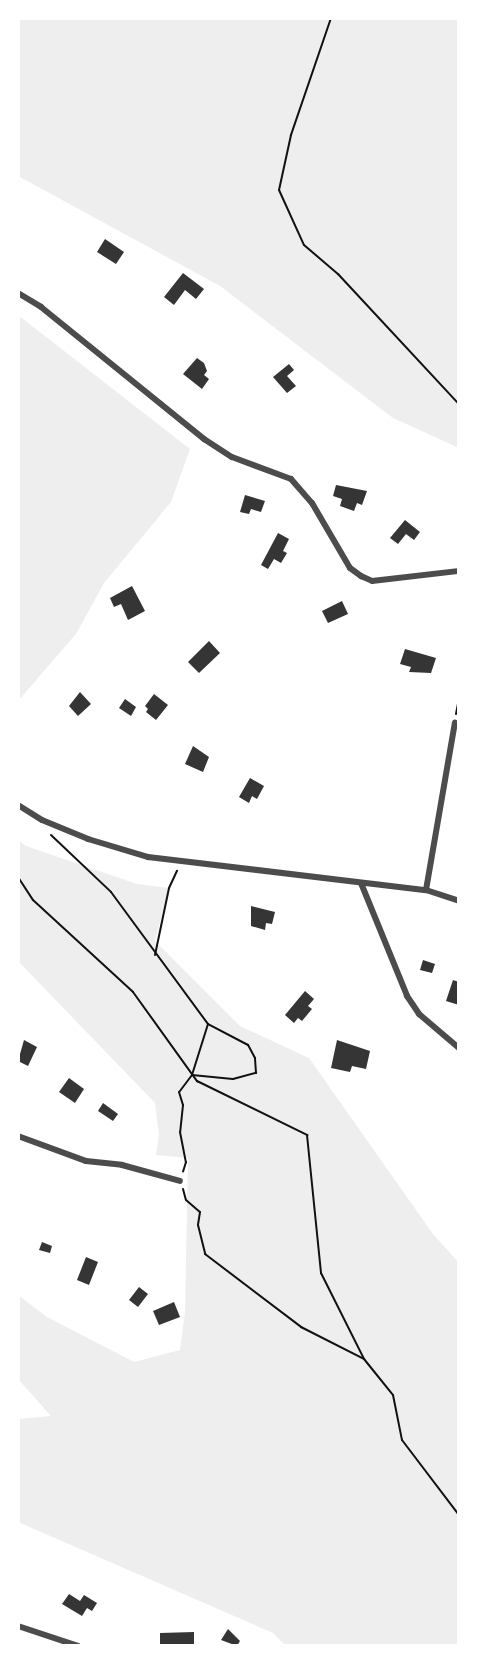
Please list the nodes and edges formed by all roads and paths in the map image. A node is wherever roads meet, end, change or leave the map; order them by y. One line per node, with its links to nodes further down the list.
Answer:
1 (331, 18): 3 (path)
2 (18, 292): 4 (street)
3 (459, 404)
4 (459, 571)
5 (459, 699): 6 (path)
6 (455, 722): 12 (street)
7 (18, 805): 8 (street)
8 (53, 824): 9 (street); 14 (path)
9 (182, 862): 11 (street); 14 (path)
10 (18, 877): 17 (path)
11 (361, 883): 12 (street); 16 (street)
12 (426, 890): 13 (street)
13 (459, 901)
14 (155, 954): 15 (path)
15 (208, 1024): 17 (path); 17 (path)
16 (459, 1048)
17 (192, 1075): 19 (path); 20 (path)
18 (18, 1136): 19 (street)
19 (180, 1181): 20 (path)
20 (364, 1359): 21 (path)
21 (459, 1515)
22 (18, 1626): 23 (street)
23 (78, 1646)

